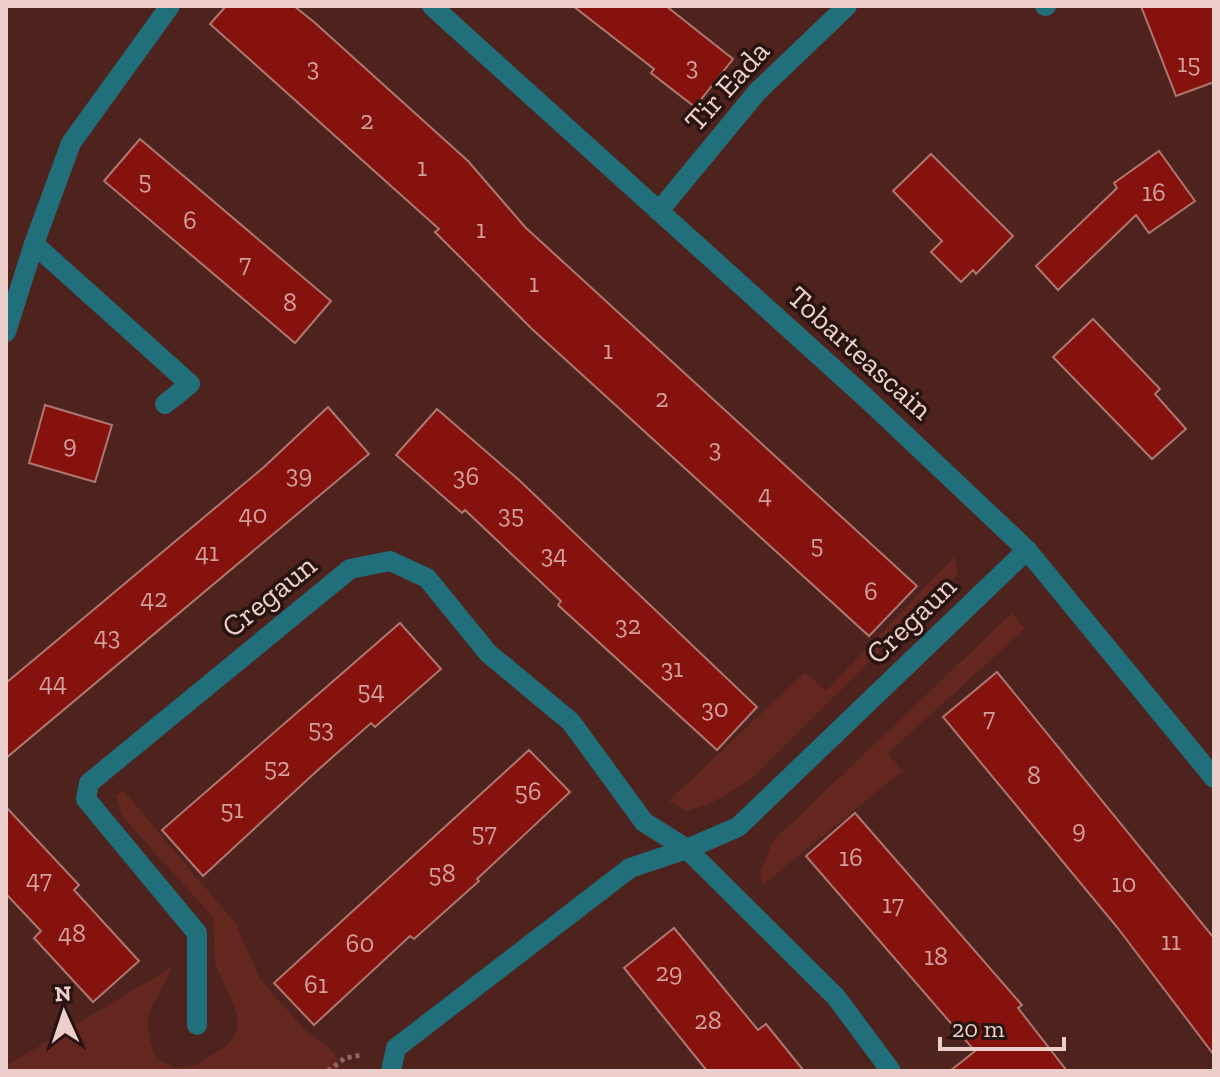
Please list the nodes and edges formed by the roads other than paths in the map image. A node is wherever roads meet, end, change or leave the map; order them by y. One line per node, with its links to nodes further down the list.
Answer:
1 (170, 6): 5 (street)
2 (432, 6): 4 (street, Tobarteascain)
3 (847, 6): 4 (street, Tir Eada)
4 (659, 211): 8 (street, Tobarteascain)
5 (34, 244): 6 (street); 7 (street)
6 (6, 332)
7 (165, 404)
8 (1027, 550): 9 (street, Tobarteascain); 10 (street, Cregaun)
9 (1214, 778)
10 (687, 849): 11 (street, Cregaun); 12 (street, Cregaun); 13 (street, Cregaun)
11 (197, 1025)
12 (391, 1071)
13 (891, 1071)

